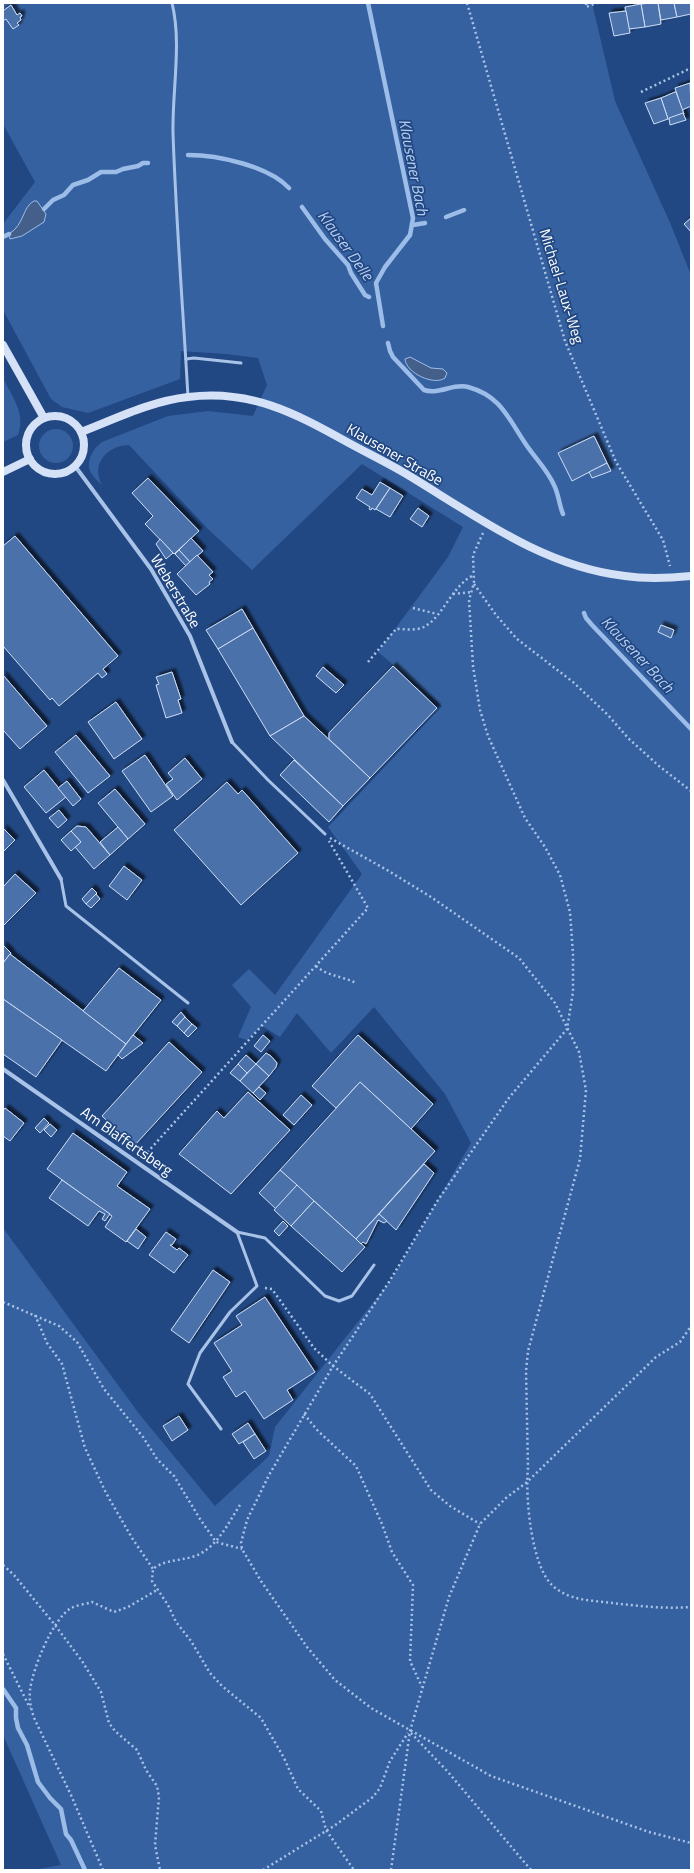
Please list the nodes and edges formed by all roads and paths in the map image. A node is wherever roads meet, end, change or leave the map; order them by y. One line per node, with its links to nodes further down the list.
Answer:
1 (172, 3): 8 (lane)
2 (467, 3): 17 (path, Michael-Laux-Weg)
3 (586, 3): 4 (path)
4 (597, 3)
5 (691, 68): 6 (path)
6 (641, 92)
7 (3, 345): 11 (main road)
8 (186, 359): 9 (lane); 10 (lane)
9 (241, 363)
10 (188, 397): 12 (main road, Klausener Straße); 16 (main road, Klausener Straße)
11 (44, 418): 12 (main road); 13 (main road)
12 (81, 432): 14 (main road)
13 (30, 459): 14 (main road); 15 (main road)
14 (75, 466): 26 (street, Weberstraße)
15 (3, 472)
16 (486, 524): 18 (path); 19 (main road, Klausener Straße)
17 (669, 562)
18 (474, 575): 20 (path); 22 (path)
19 (691, 576)
20 (474, 583): 21 (path); 28 (path)
21 (472, 592): 22 (path); 34 (path)
22 (453, 594): 24 (path)
23 (413, 608): 24 (path)
24 (437, 614): 25 (path)
25 (368, 662)
26 (232, 742): 29 (lane)
27 (3, 780): 30 (street)
28 (691, 791)
29 (325, 834): 31 (path); 34 (path)
30 (61, 879): 33 (lane)
31 (316, 966): 32 (path); 36 (path)
32 (356, 983)
33 (188, 1003)
34 (566, 1029): 43 (path); 46 (path)
35 (3, 1069): 36 (street, Am Blaffertsberg)
36 (137, 1163): 37 (street, Am Blaffertsberg)
37 (238, 1232): 38 (lane); 39 (lane)
38 (374, 1265)
39 (257, 1286): 43 (path); 45 (lane)
40 (3, 1302): 41 (path)
41 (35, 1315): 49 (path); 52 (path)
42 (691, 1326): 46 (path)
43 (333, 1366): 44 (path); 48 (path)
44 (304, 1414): 50 (path); 57 (path)
45 (221, 1429)
46 (526, 1483): 48 (path); 54 (path)
47 (240, 1505): 49 (path)
48 (480, 1524): 57 (path)
49 (216, 1542): 50 (path); 52 (path)
50 (242, 1549): 59 (path)
51 (3, 1565): 55 (path)
52 (153, 1568): 53 (path)
53 (158, 1590): 55 (path); 60 (path)
54 (691, 1607)
55 (55, 1625): 58 (path); 63 (path)
56 (3, 1654): 58 (path)
57 (422, 1687): 59 (path)
58 (30, 1708): 62 (path)
59 (410, 1731): 60 (path); 61 (path); 66 (path); 67 (path)
60 (326, 1830): 64 (path); 65 (path)
61 (691, 1843)
62 (103, 1870)
63 (160, 1870)
64 (263, 1870)
65 (354, 1870)
66 (391, 1870)
67 (531, 1870)

